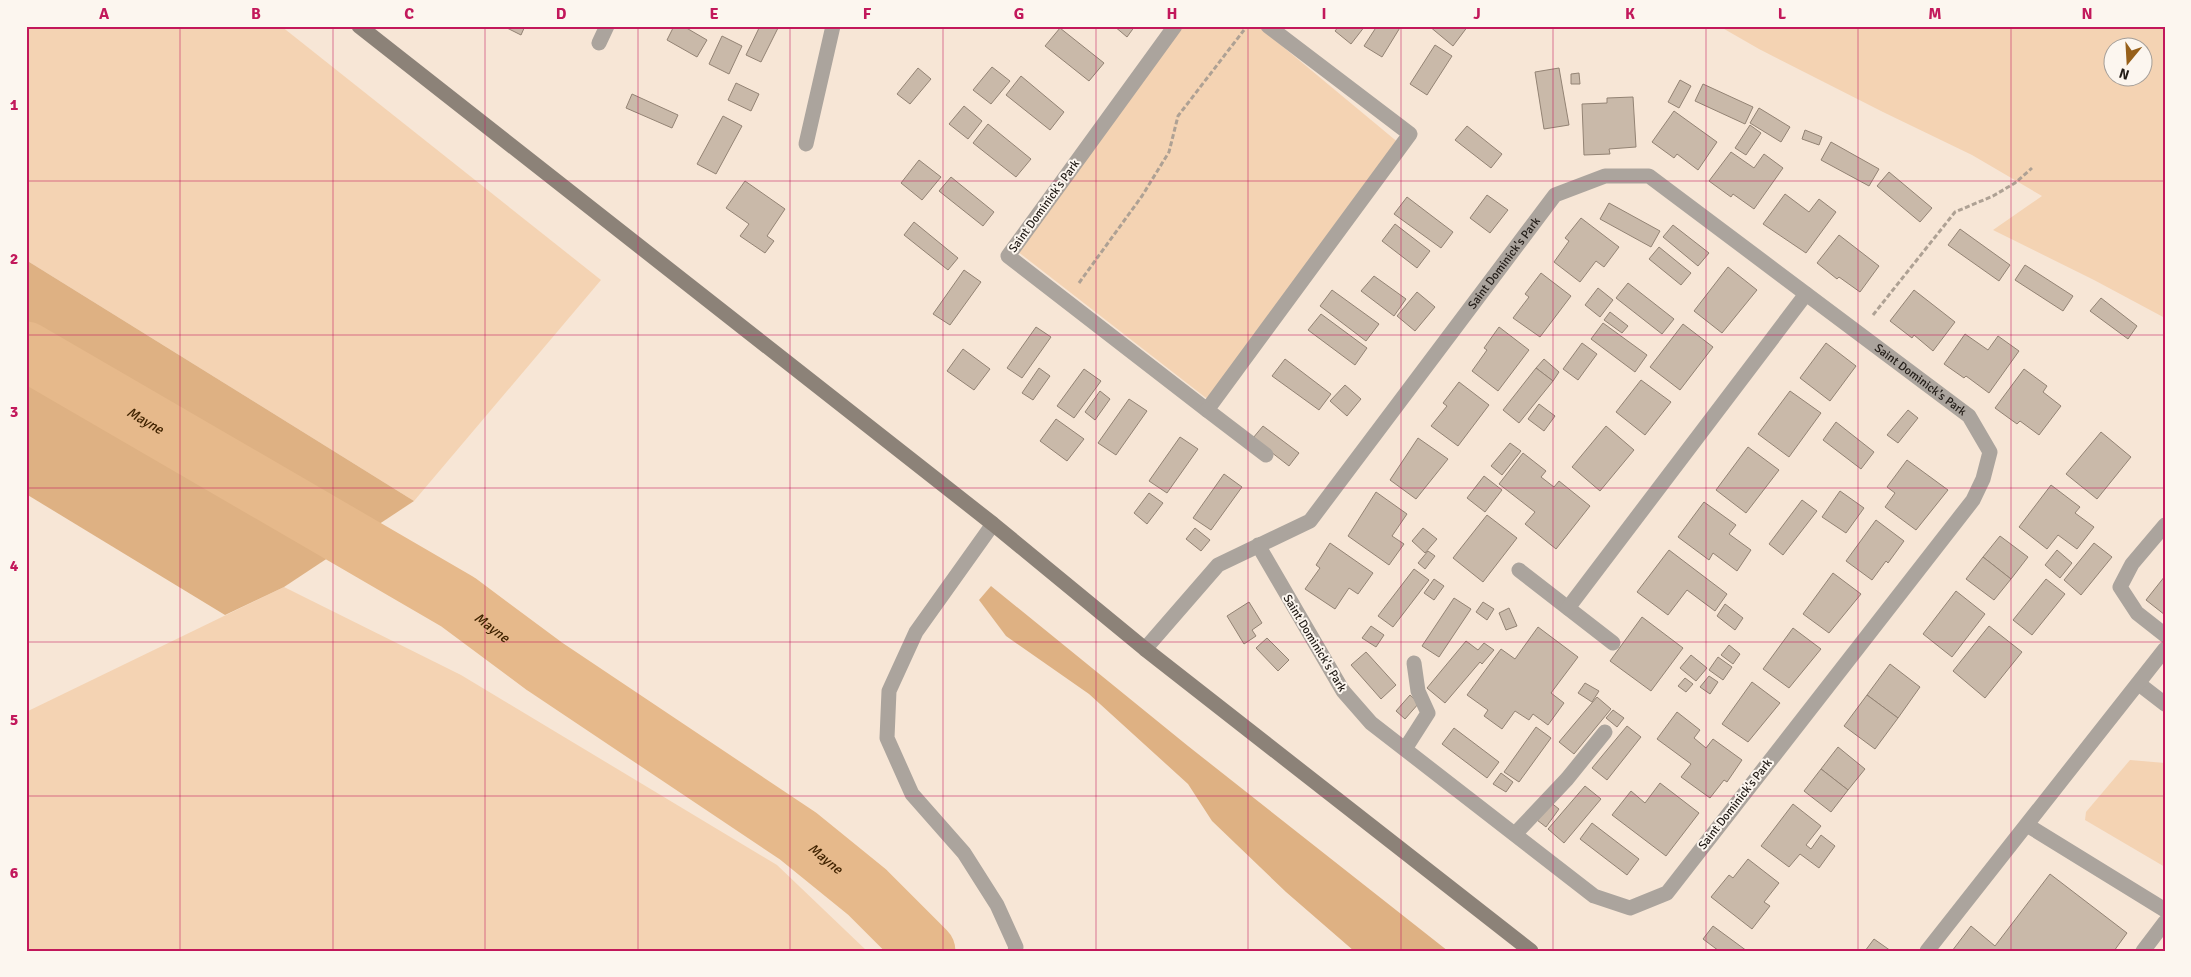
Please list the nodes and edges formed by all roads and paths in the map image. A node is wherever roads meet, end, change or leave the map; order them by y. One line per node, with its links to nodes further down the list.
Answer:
1 (359, 26): 15 (main road)
2 (607, 26): 7 (street)
3 (834, 26): 8 (street)
4 (1175, 26): 11 (street, Saint Dominick's Park)
5 (1246, 26): 11 (path)
6 (1268, 26): 13 (street)
7 (599, 43)
8 (806, 144)
9 (2032, 168): 12 (path)
10 (1806, 294): 12 (street, Saint Dominick's Park); 17 (street, Saint Dominick's Park); 19 (street)
11 (1066, 301): 13 (street, Saint Dominick's Park)
12 (1859, 333): 30 (street, Saint Dominick's Park)
13 (1207, 410): 14 (street, Saint Dominick's Park)
14 (1266, 455)
15 (993, 524): 23 (main road); 33 (street)
16 (2165, 525): 20 (street)
17 (1258, 545): 23 (street, Saint Dominick's Park); 28 (street, Saint Dominick's Park)
18 (1520, 570): 19 (street)
19 (1568, 608): 21 (street)
20 (2165, 635)
21 (1613, 643)
22 (2165, 649): 25 (street)
23 (1145, 650): 34 (main road)
24 (1414, 662): 28 (street)
25 (2139, 684): 26 (street); 29 (street)
26 (2165, 704)
27 (1604, 732): 30 (street)
28 (1404, 749): 30 (street, Saint Dominick's Park)
29 (2026, 825): 31 (street); 35 (street)
30 (1515, 834)
31 (2165, 910)
32 (2165, 922): 36 (street)
33 (1015, 949)
34 (1531, 951)
35 (1927, 951)
36 (2143, 951)

